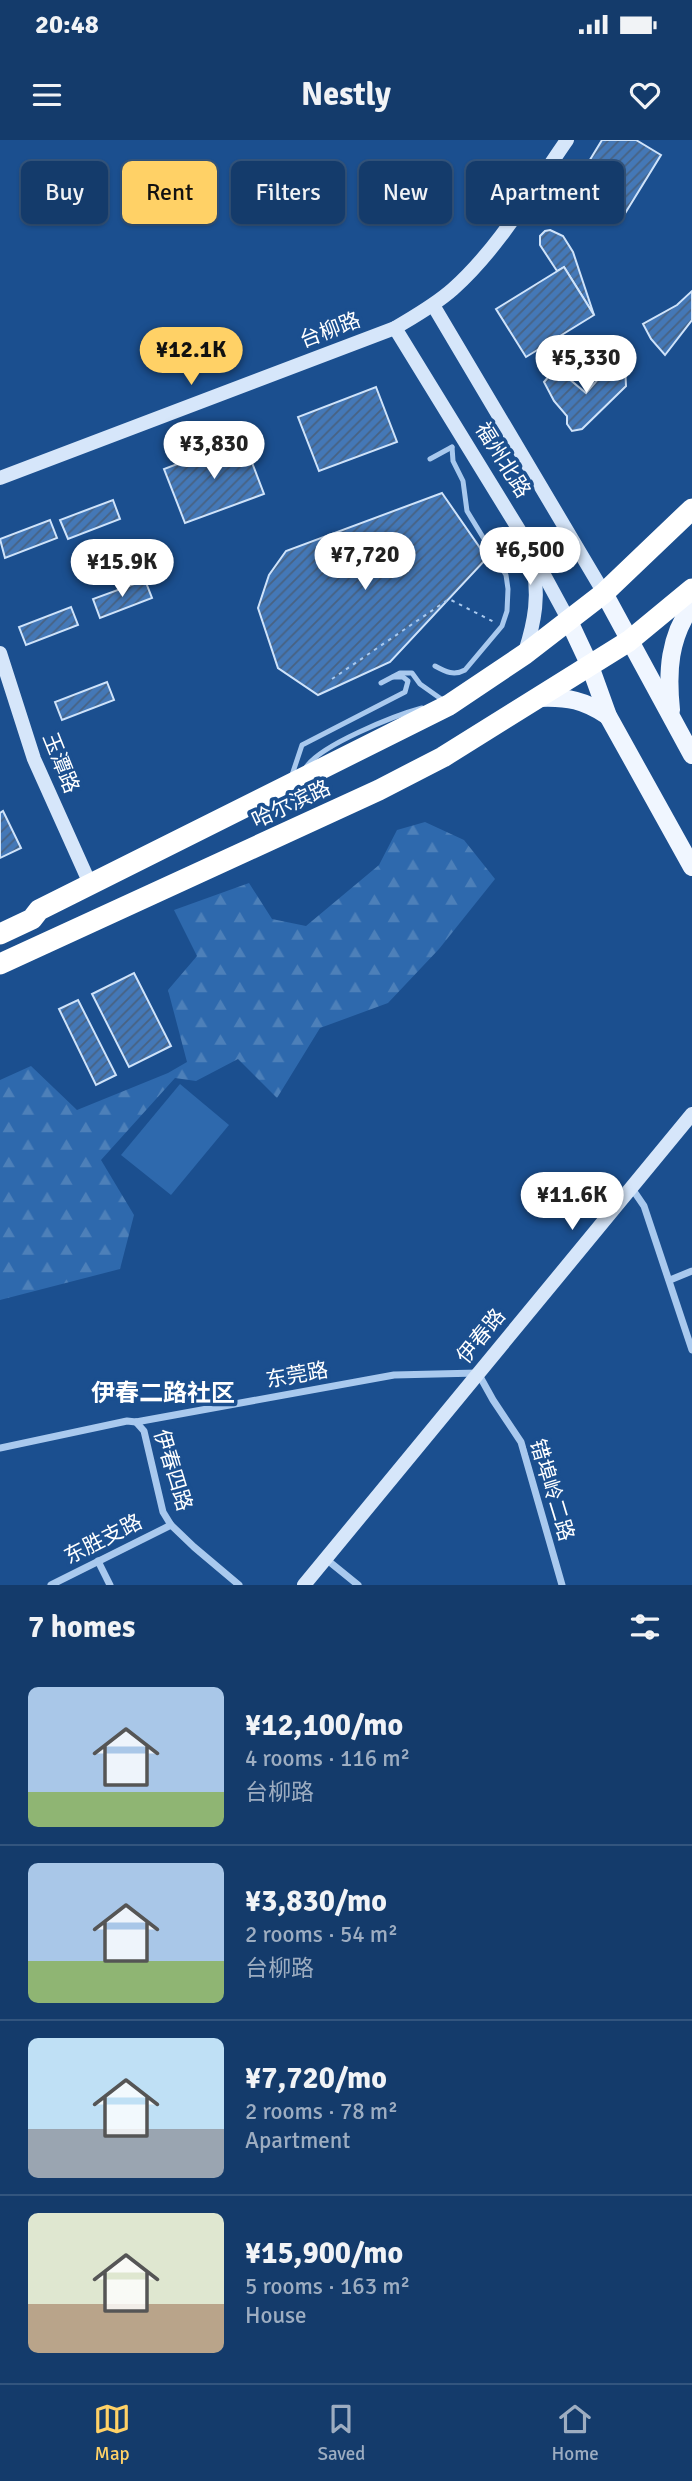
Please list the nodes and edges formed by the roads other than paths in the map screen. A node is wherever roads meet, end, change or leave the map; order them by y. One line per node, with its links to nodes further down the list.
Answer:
1 (567, 140): 2 (street, 台柳路)
2 (433, 305): 3 (street, 台柳路); 10 (street, 福州北路)
3 (395, 328): 4 (street, 福州北路); 6 (street, 台柳路)
4 (458, 443): 5 (lane); 8 (street, 福州北路); 16 (lane)
5 (430, 459)
6 (0, 478)
7 (692, 509): 10 (highway)
8 (524, 538): 12 (street, 福州北路); 15 (street)
9 (692, 589): 13 (highway)
10 (604, 593): 12 (highway, 哈尔滨路); 13 (main road)
11 (692, 605): 23 (main road)
12 (568, 619): 15 (highway, 哈尔滨路); 17 (main road)
13 (629, 641): 17 (highway, 哈尔滨路); 23 (main road)
14 (0, 653): 27 (street, 玉潭路)
15 (525, 654): 21 (highway, 哈尔滨路)
16 (435, 666)
17 (590, 666): 20 (highway, 哈尔滨路); 22 (main road)
18 (393, 677): 19 (lane); 21 (lane); 25 (lane)
19 (381, 683)
20 (540, 698): 22 (main road); 29 (highway, 哈尔滨路)
21 (449, 705): 25 (highway, 哈尔滨路)
22 (608, 716): 26 (main road)
23 (671, 717): 24 (main road)
24 (692, 755)
25 (295, 783): 27 (highway, 哈尔滨路)
26 (692, 867)
27 (91, 886): 28 (highway, 哈尔滨路)
28 (0, 934)
29 (0, 964)
30 (692, 1114): 31 (street, 伊春路)
31 (631, 1187): 33 (street); 35 (street, 伊春路)
32 (692, 1272): 33 (street)
33 (670, 1280): 34 (street)
34 (692, 1350)
35 (478, 1373): 36 (street, 东莞路); 39 (street, 伊春路); 46 (street, 错埠岭二路)
36 (135, 1422): 37 (street, 东莞路); 38 (street, 伊春四路)
37 (0, 1448)
38 (171, 1525): 40 (street, 东胜支路); 43 (street, 伊春四路)
39 (325, 1559): 44 (street, 伊春路); 45 (street)
40 (98, 1561): 41 (street, 东胜支路); 42 (street)
41 (51, 1585)
42 (110, 1585)
43 (240, 1585)
44 (304, 1585)
45 (358, 1585)
46 (562, 1585)

